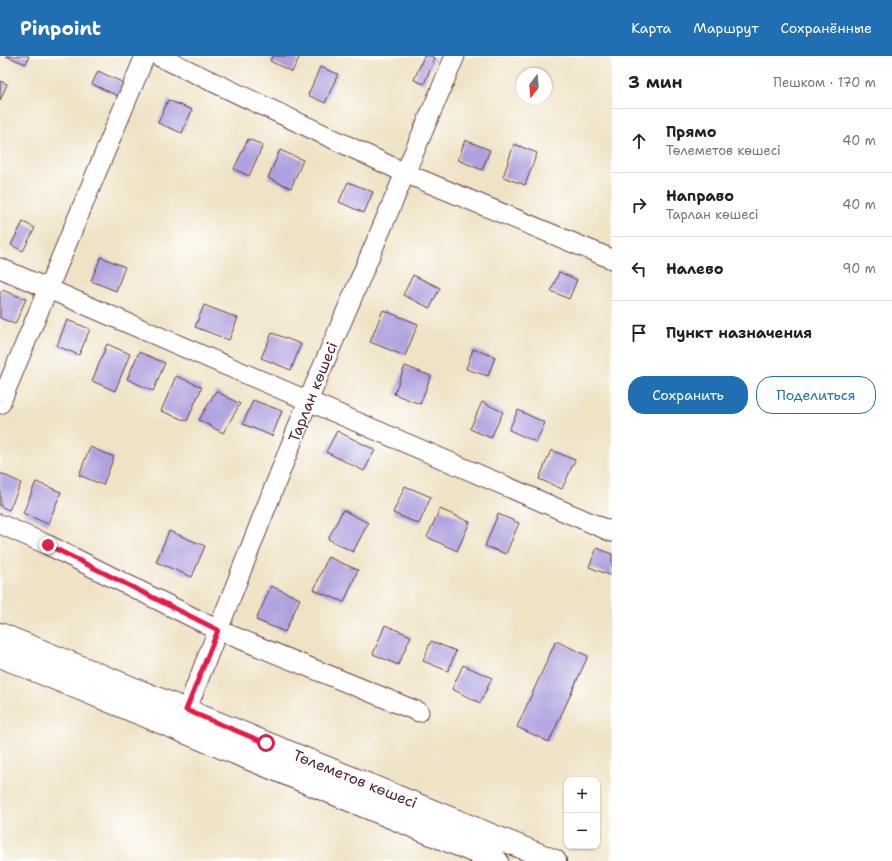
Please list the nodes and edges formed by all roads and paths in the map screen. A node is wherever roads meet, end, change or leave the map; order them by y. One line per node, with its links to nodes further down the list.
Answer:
1 (145, 56): 7 (street)
2 (158, 56): 4 (street)
3 (455, 56): 4 (street, Тарлан көшесі)
4 (405, 173): 5 (street); 8 (street, Тарлан көшесі)
5 (612, 258)
6 (0, 268): 7 (street)
7 (48, 289): 8 (street); 9 (street)
8 (308, 401): 11 (street); 12 (street, Тарлан көшесі)
9 (0, 404)
10 (0, 524): 12 (street)
11 (612, 532)
12 (218, 630): 15 (street, Тарлан көшесі); 16 (street)
13 (0, 634): 15 (main road, Төлеметов көшесі)
14 (0, 656): 17 (main road, Төлеметов көшесі)
15 (186, 710): 17 (street, Тарлан көшесі); 19 (main road, Төлеметов көшесі)
16 (419, 712)
17 (178, 731): 18 (main road, Төлеметов көшесі)
18 (497, 861)
19 (555, 861)

